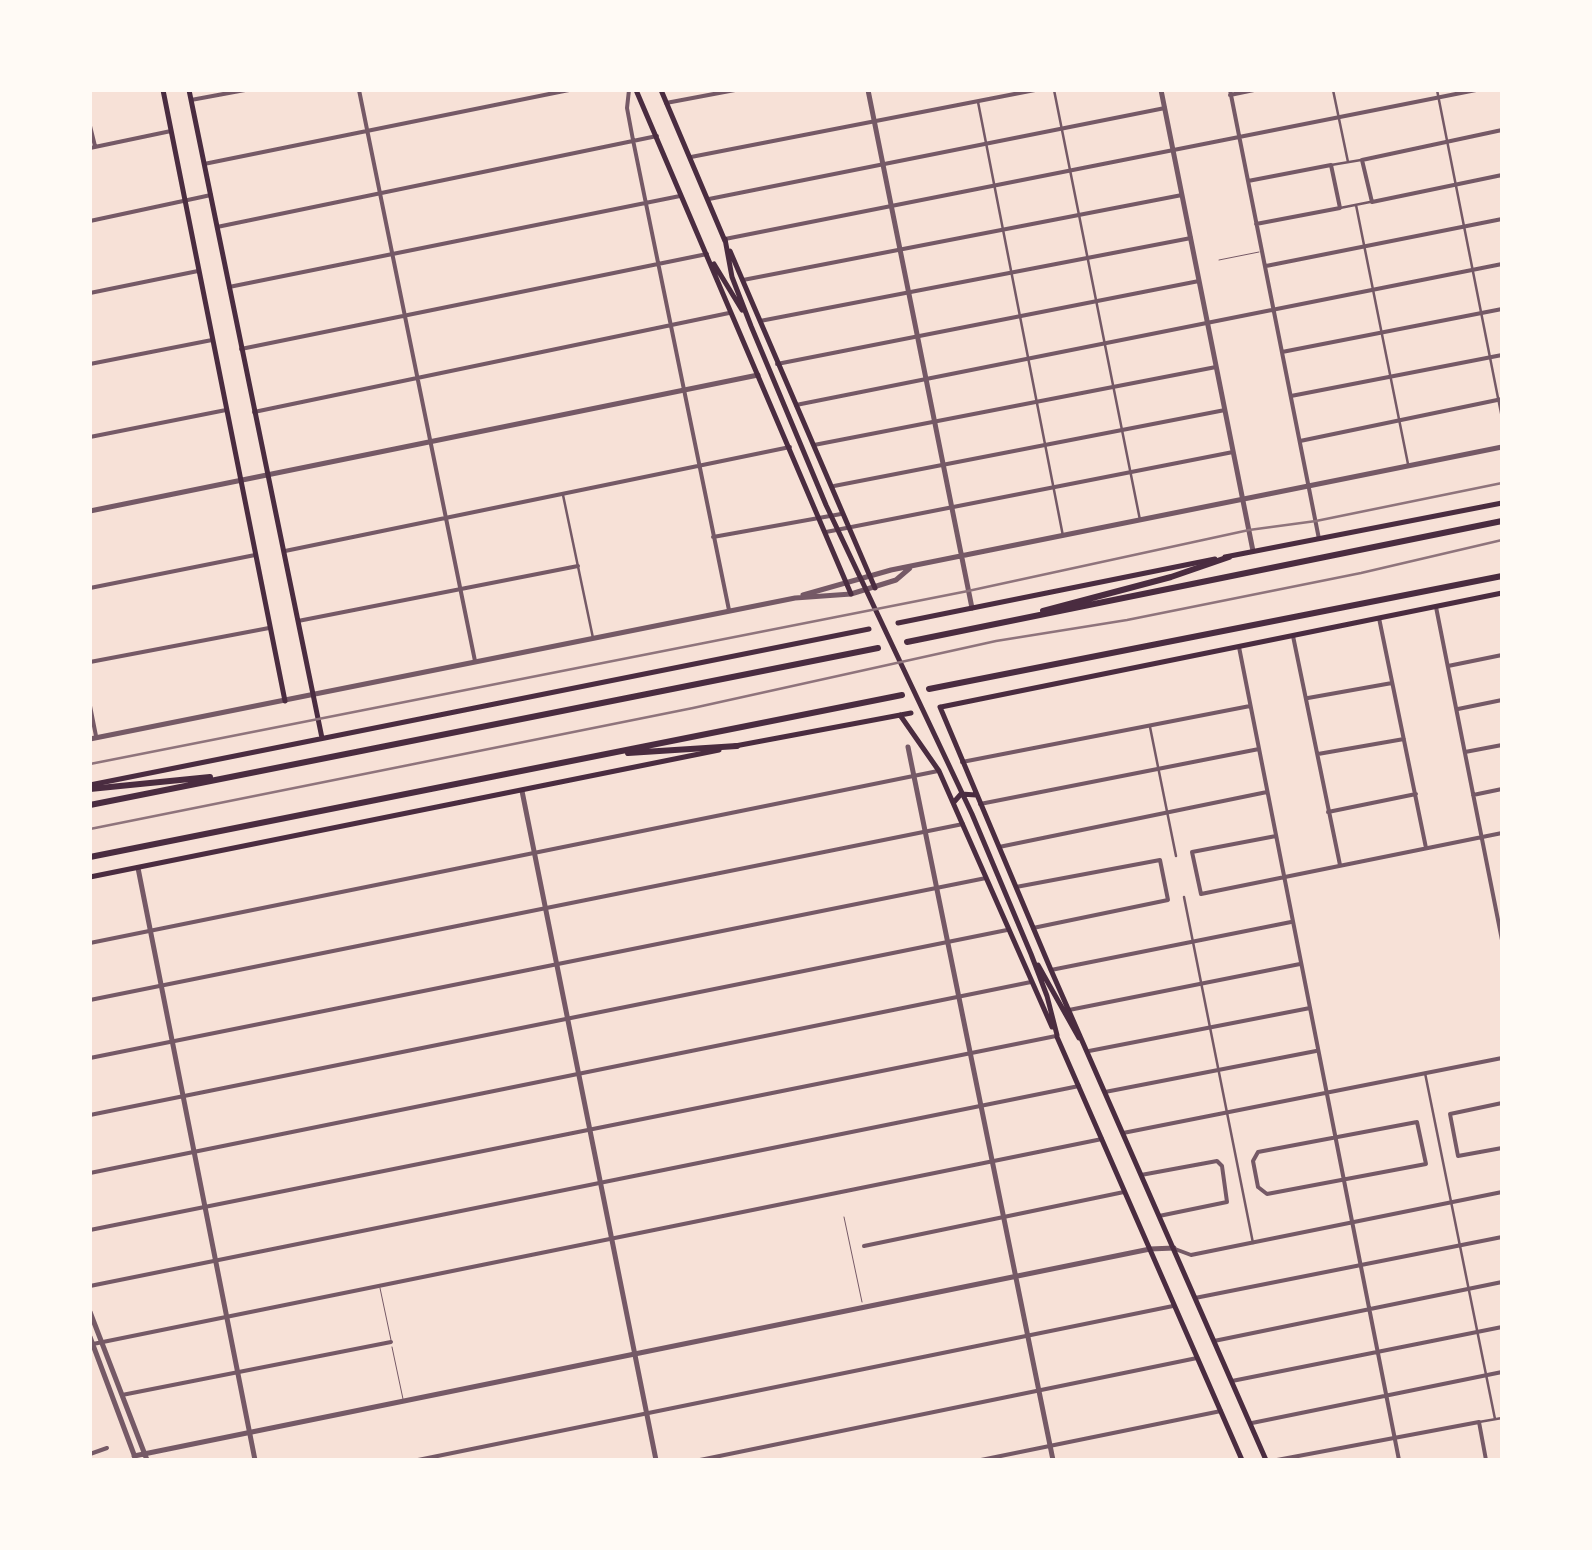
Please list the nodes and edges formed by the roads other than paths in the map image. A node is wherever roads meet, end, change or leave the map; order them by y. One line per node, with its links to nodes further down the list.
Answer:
1 (163, 90): 28 (main road)
2 (190, 90): 19 (main road)
3 (245, 90): 19 (street)
4 (359, 90): 29 (street)
5 (569, 90): 29 (street)
6 (633, 90): 30 (main road); 32 (street)
7 (660, 90): 21 (main road)
8 (735, 90): 21 (street)
9 (868, 90): 24 (street)
10 (1035, 90): 20 (street)
11 (1054, 90): 26 (street)
12 (1162, 90): 22 (street)
13 (1254, 90): 17 (street)
14 (1333, 90): 23 (street)
15 (1437, 90): 18 (street)
16 (1476, 90): 18 (street)
17 (1230, 92): 31 (street)
18 (1439, 98): 23 (street); 33 (street)
19 (192, 100): 40 (main road)
20 (978, 101): 24 (street); 34 (street)
21 (666, 104): 37 (main road)
22 (1165, 108): 26 (street); 36 (street)
23 (1339, 118): 31 (street); 39 (street)
24 (874, 121): 37 (street); 41 (street)
25 (90, 126): 35 (street)
26 (1062, 129): 34 (street); 43 (street)
27 (1502, 130): 33 (street)
28 (171, 131): 35 (street); 53 (main road)
29 (367, 131): 40 (street); 48 (street)
30 (657, 136): 32 (street); 51 (main road)
31 (1239, 139): 36 (street); 45 (street)
32 (633, 140): 48 (street); 55 (street)
33 (1447, 142): 38 (street); 46 (street)
34 (986, 144): 41 (street); 47 (street)
35 (92, 148)
36 (1174, 152): 43 (street); 50 (street)
37 (690, 158): 52 (main road)
38 (1362, 160): 39 (street); 54 (street)
39 (1348, 162): 42 (street)
40 (204, 164): 49 (main road)
41 (883, 164): 52 (street); 57 (street)
42 (1330, 165): 45 (street); 58 (street)
43 (1070, 172): 47 (street); 59 (street)
44 (1502, 175): 46 (street)
45 (1248, 181): 62 (street)
46 (1456, 185): 54 (street); 63 (street)
47 (994, 186): 57 (street); 65 (street)
48 (380, 192): 64 (street); 71 (street)
49 (211, 195): 53 (street); 64 (main road)
50 (1182, 195): 59 (street); 66 (street)
51 (682, 196): 55 (street); 72 (main road)
52 (708, 199): 67 (main road)
53 (184, 202): 61 (street); 79 (main road)
54 (1372, 202): 56 (street)
55 (646, 203): 71 (street); 76 (street)
56 (1356, 205): 58 (street); 68 (street)
57 (892, 207): 67 (street); 69 (street)
58 (1340, 208): 62 (street)
59 (1079, 215): 65 (street); 73 (street)
60 (1502, 219): 63 (street)
61 (90, 220)
62 (1256, 224): 70 (street)
63 (1464, 226): 68 (street); 78 (street)
64 (217, 227): 83 (main road)
65 (1003, 230): 69 (street); 80 (street)
66 (1191, 238): 73 (street); 82 (street)
67 (725, 239): 81 (main road); 97 (main road)
68 (1364, 246): 77 (street); 84 (street)
69 (900, 250): 81 (street); 85 (street)
70 (1262, 251): 74 (lane); 77 (street)
71 (392, 254): 83 (street); 93 (street)
72 (707, 254): 76 (street); 90 (main road); 97 (main road)
73 (1088, 258): 80 (street); 87 (street)
74 (1219, 260)
75 (1502, 264): 78 (street)
76 (658, 265): 93 (street); 96 (street)
77 (1265, 266): 89 (street)
78 (1472, 270): 84 (street); 91 (street)
79 (198, 272): 86 (street); 100 (main road)
80 (1012, 273): 85 (street); 92 (street)
81 (743, 280): 94 (main road)
82 (1199, 281): 87 (street); 95 (street)
83 (229, 287): 102 (main road)
84 (1373, 290): 89 (street); 98 (street)
85 (908, 292): 94 (street); 99 (street)
86 (90, 294)
87 (1096, 301): 92 (street); 101 (street)
88 (1502, 309): 91 (street)
89 (1274, 310): 95 (street); 103 (street)
90 (731, 313): 96 (street); 110 (main road)
91 (1481, 313): 98 (street); 105 (street)
92 (1020, 316): 99 (street); 106 (street)
93 (404, 317): 102 (street); 112 (street)
94 (760, 321): 108 (main road)
95 (1208, 323): 101 (street); 109 (street)
96 (670, 326): 112 (street); 115 (street)
97 (751, 326): 265 (main road)
98 (1382, 332): 103 (street); 111 (street)
99 (917, 336): 108 (street); 113 (street)
100 (212, 340): 107 (street); 120 (main road)
101 (1105, 343): 106 (street); 114 (street)
102 (241, 350): 122 (main road)
103 (1282, 352): 116 (street)
104 (1502, 354): 105 (street)
105 (1490, 357): 111 (street); 117 (street)
106 (1028, 358): 113 (street); 118 (street)
107 (90, 364)
108 (778, 364): 119 (main road)
109 (1216, 367): 114 (street); 121 (street)
110 (758, 375): 115 (street); 132 (main road)
111 (1390, 376): 116 (street); 124 (street)
112 (417, 378): 122 (street); 129 (street)
113 (926, 378): 119 (street); 125 (street)
114 (1114, 387): 118 (street); 126 (street)
115 (683, 391): 129 (street); 136 (street)
116 (1291, 396): 128 (street)
117 (1500, 399): 123 (street); 124 (street)
118 (1037, 402): 125 (street); 131 (street)
119 (795, 406): 130 (main road)
120 (226, 410): 127 (street); 140 (main road)
121 (1225, 410): 126 (street); 134 (street)
122 (254, 412): 139 (main road)
123 (1502, 418)
124 (1399, 420): 128 (street); 137 (street)
125 (934, 422): 130 (street); 135 (street)
126 (1122, 430): 131 (street); 138 (street)
127 (90, 437)
128 (1300, 440): 141 (street)
129 (431, 444): 139 (street); 151 (street)
130 (812, 445): 142 (main road)
131 (1046, 445): 135 (street); 143 (street)
132 (790, 447): 136 (street); 150 (main road)
133 (1502, 447): 137 (street)
134 (1233, 452): 138 (street); 145 (street)
135 (943, 465): 142 (street); 147 (street)
136 (698, 466): 144 (street); 156 (street)
137 (1409, 468): 141 (street)
138 (1131, 472): 143 (street); 153 (street)
139 (267, 476): 140 (street); 162 (main road)
140 (240, 480): 148 (street); 163 (main road)
141 (1309, 486): 145 (street); 158 (street)
142 (829, 487): 149 (main road)
143 (1054, 488): 147 (street); 157 (street)
144 (563, 494): 151 (street); 166 (street)
145 (1243, 501): 153 (street); 161 (street)
146 (1502, 503): 158 (main road)
147 (952, 508): 154 (street); 164 (street)
148 (90, 511)
149 (841, 514): 150 (street); 154 (main road)
150 (819, 517): 155 (main road); 156 (street)
151 (445, 518): 162 (street); 173 (street)
152 (1502, 521): 181 (highway)
153 (1140, 522): 157 (street)
154 (848, 528): 155 (street); 159 (main road)
155 (826, 532): 160 (main road)
156 (713, 537): 179 (street)
157 (1064, 537): 164 (street)
158 (1319, 539): 161 (main road)
159 (852, 540): 160 (main road); 168 (main road)
160 (832, 545): 170 (main road)
161 (1253, 551): 165 (main road)
162 (282, 552): 182 (main road)
163 (254, 555): 171 (street); 184 (main road)
164 (961, 556): 167 (street); 178 (street)
165 (1228, 556): 178 (main road); 181 (highway)
166 (578, 566): 173 (street); 187 (street)
167 (910, 568): 168 (street); 172 (street)
168 (869, 576): 170 (street); 172 (main road)
169 (1502, 576): 196 (highway)
170 (848, 584): 175 (main road); 176 (street)
171 (90, 588)
172 (875, 588): 175 (street)
173 (459, 590): 182 (street); 192 (street)
174 (1502, 593): 177 (main road)
175 (851, 594): 176 (street)
176 (795, 598): 179 (street)
177 (1436, 606): 180 (main road); 194 (street)
178 (972, 608): 183 (main road)
179 (729, 611): 187 (street)
180 (1379, 618): 186 (main road); 195 (street)
181 (1016, 620): 188 (highway)
182 (296, 621): 197 (main road)
183 (898, 623)
184 (269, 628): 193 (street); 201 (main road)
185 (868, 629): 209 (main road)
186 (1293, 636): 189 (main road); 199 (street)
187 (593, 638): 192 (street)
188 (907, 642)
189 (1238, 647): 203 (street); 218 (main road)
190 (878, 648): 222 (highway)
191 (1502, 655): 194 (street)
192 (475, 661): 197 (street)
193 (90, 662)
194 (1448, 666): 204 (street)
195 (1392, 683): 199 (street); 210 (street)
196 (930, 689)
197 (312, 694): 201 (street); 209 (main road)
198 (902, 695): 215 (highway)
199 (1306, 698): 217 (street)
200 (1502, 700): 204 (street)
201 (284, 701): 208 (street)
202 (90, 706): 208 (street)
203 (1250, 706): 207 (street); 214 (street)
204 (1456, 709): 216 (street)
205 (911, 712): 206 (main road)
206 (900, 714): 212 (main road); 220 (main road)
207 (1150, 726): 218 (street); 219 (street)
208 (93, 738)
209 (322, 738): 223 (main road)
210 (1404, 739): 217 (street); 227 (street)
211 (1502, 745): 216 (street)
212 (737, 746): 215 (highway); 225 (main road)
213 (908, 748): 221 (street)
214 (1259, 750): 219 (street); 226 (street)
215 (616, 752): 244 (highway)
216 (1464, 752): 229 (street)
217 (1318, 754): 234 (street)
218 (962, 762): 228 (main road)
219 (1158, 769): 231 (street); 233 (street)
220 (938, 771): 221 (street); 230 (main road)
221 (914, 776): 236 (street); 242 (street)
222 (231, 777): 223 (highway); 232 (highway)
223 (90, 787)
224 (1502, 789): 229 (street)
225 (522, 791): 242 (street); 246 (main road)
226 (1267, 792): 233 (street); 238 (street)
227 (1416, 794): 234 (street); 241 (street)
228 (976, 795): 230 (main road); 231 (main road)
229 (1473, 795): 239 (street)
230 (954, 804): 235 (main road)
231 (980, 804): 240 (main road)
232 (90, 805)
233 (1167, 812): 240 (street); 243 (street)
234 (1328, 812): 245 (street)
235 (962, 824): 236 (street); 249 (main road)
236 (925, 832): 253 (street); 255 (street)
237 (1502, 832): 239 (street)
238 (1276, 836): 247 (street); 247 (street)
239 (1481, 836): 241 (street); 251 (street)
240 (999, 847): 252 (main road)
241 (1426, 848): 245 (street)
242 (534, 854): 255 (street); 260 (street)
243 (1176, 856)
244 (90, 857)
245 (1340, 866): 247 (street)
246 (138, 868): 248 (main road); 260 (street)
247 (1284, 877): 256 (street)
248 (90, 878)
249 (986, 878): 253 (street); 259 (main road)
250 (1502, 878): 251 (street)
251 (1490, 880): 257 (street)
252 (1016, 887): 258 (main road); 258 (street)
253 (936, 888): 263 (street); 266 (street)
254 (1184, 897): 261 (street)
255 (545, 909): 266 (street); 271 (street)
256 (1293, 921): 261 (street); 267 (street)
257 (1500, 925): 262 (street)
258 (1033, 928): 268 (main road)
259 (1009, 929): 263 (street); 269 (main road)
260 (150, 932): 264 (street); 271 (street)
261 (1194, 940): 268 (street); 270 (street)
262 (1502, 940)
263 (948, 943): 272 (street); 276 (street)
264 (90, 944)
265 (1031, 954): 278 (main road); 280 (main road)
266 (556, 964): 276 (street); 279 (street)
267 (1301, 964): 270 (street); 274 (street)
268 (1051, 970): 275 (main road)
269 (1031, 982): 272 (street); 278 (main road)
270 (1203, 984): 275 (street); 277 (street)
271 (161, 986): 273 (street); 279 (street)
272 (959, 998): 282 (street); 287 (street)
273 (90, 1000)
274 (1310, 1008): 277 (street); 281 (street)
275 (1069, 1010): 280 (main road)
276 (567, 1019): 287 (street); 291 (street)
277 (1210, 1026): 280 (street); 285 (street)
278 (1056, 1036): 282 (street); 288 (main road)
279 (172, 1042): 283 (street); 291 (street)
280 (1088, 1051): 289 (main road)
281 (1318, 1051): 285 (street); 290 (street)
282 (970, 1053): 293 (street); 296 (street)
283 (90, 1058)
284 (1502, 1058): 286 (street)
285 (1219, 1071): 289 (street); 294 (street)
286 (1425, 1073): 290 (street); 309 (street)
287 (578, 1074): 296 (street); 301 (street)
288 (1079, 1086): 293 (street); 299 (main road)
289 (1105, 1092): 297 (main road)
290 (1326, 1093): 294 (street); 298 (street)
291 (183, 1096): 295 (street); 301 (street)
292 (1502, 1103): 300 (street)
293 (981, 1106): 302 (street); 306 (street)
294 (1227, 1113): 297 (street); 318 (street)
295 (90, 1115)
296 (589, 1129): 306 (street); 310 (street)
297 (1123, 1134): 304 (main road)
298 (1335, 1136): 305 (street); 305 (street); 305 (street)
299 (1102, 1139): 302 (street); 307 (main road)
300 (1502, 1148)
301 (194, 1151): 303 (street); 310 (street)
302 (992, 1162): 313 (street); 317 (street)
303 (90, 1173)
304 (1141, 1175): 311 (main road); 311 (street)
305 (1344, 1179): 314 (street)
306 (600, 1184): 317 (street); 323 (street)
307 (1125, 1192): 313 (street); 322 (main road)
308 (1502, 1192): 309 (street)
309 (1452, 1202): 314 (street); 319 (street)
310 (205, 1207): 315 (street); 323 (street)
311 (1159, 1216): 321 (main road)
312 (844, 1217): 332 (lane)
313 (1004, 1217): 320 (street); 325 (street)
314 (1352, 1224): 318 (street); 324 (street)
315 (90, 1230)
316 (1502, 1237): 319 (street)
317 (611, 1239): 327 (street); 344 (street)
318 (1253, 1243): 321 (street)
319 (1460, 1245): 324 (street); 329 (street)
320 (864, 1246)
321 (1174, 1248): 322 (street); 330 (main road)
322 (1150, 1249): 325 (street); 331 (main road)
323 (216, 1262): 328 (street); 335 (street)
324 (1360, 1266): 330 (street); 333 (street)
325 (1016, 1276): 332 (street); 338 (street)
326 (1502, 1282): 329 (street)
327 (379, 1285): 335 (street); 342 (lane)
328 (90, 1286)
329 (1469, 1288): 333 (street); 337 (street)
330 (1195, 1298): 341 (main road)
331 (1174, 1306): 338 (street); 345 (main road)
332 (863, 1308): 344 (street)
333 (1369, 1308): 341 (street); 343 (street)
334 (90, 1312): 340 (street)
335 (226, 1316): 340 (street); 346 (street)
336 (1502, 1327): 337 (street)
337 (1478, 1332): 343 (street); 348 (street)
338 (1028, 1336): 350 (street); 355 (street)
339 (91, 1340): 340 (street); 366 (street)
340 (101, 1341): 351 (street)
341 (1214, 1341): 349 (main road)
342 (391, 1342): 346 (street); 353 (lane)
343 (1378, 1352): 349 (street); 352 (street)
344 (634, 1354): 353 (street); 355 (street)
345 (1198, 1358): 350 (street); 354 (main road)
346 (238, 1372): 351 (street); 360 (street)
347 (1502, 1372): 348 (street)
348 (1486, 1376): 352 (street); 357 (street)
349 (1231, 1381): 359 (main road)
350 (1039, 1392): 362 (street); 370 (street)
351 (122, 1395): 365 (street)
352 (1386, 1395): 359 (street); 361 (street)
353 (403, 1402): 360 (street)
354 (1221, 1412): 362 (street); 373 (main road)
355 (646, 1414): 368 (street); 369 (street)
356 (1502, 1418): 357 (street)
357 (1495, 1419): 358 (street)
358 (1478, 1422): 361 (street); 377 (street)
359 (1249, 1423): 374 (main road)
360 (250, 1433): 365 (street); 367 (street)
361 (1395, 1438): 375 (street); 376 (street)
362 (1050, 1446): 371 (street); 372 (street)
363 (107, 1448): 364 (street)
364 (90, 1454)
365 (146, 1457): 366 (street)
366 (135, 1458)
367 (255, 1460)
368 (418, 1460)
369 (656, 1460)
370 (700, 1460)
371 (980, 1460)
372 (1053, 1460)
373 (1242, 1460)
374 (1266, 1460)
375 (1277, 1460)
376 (1399, 1460)
377 (1486, 1460)

